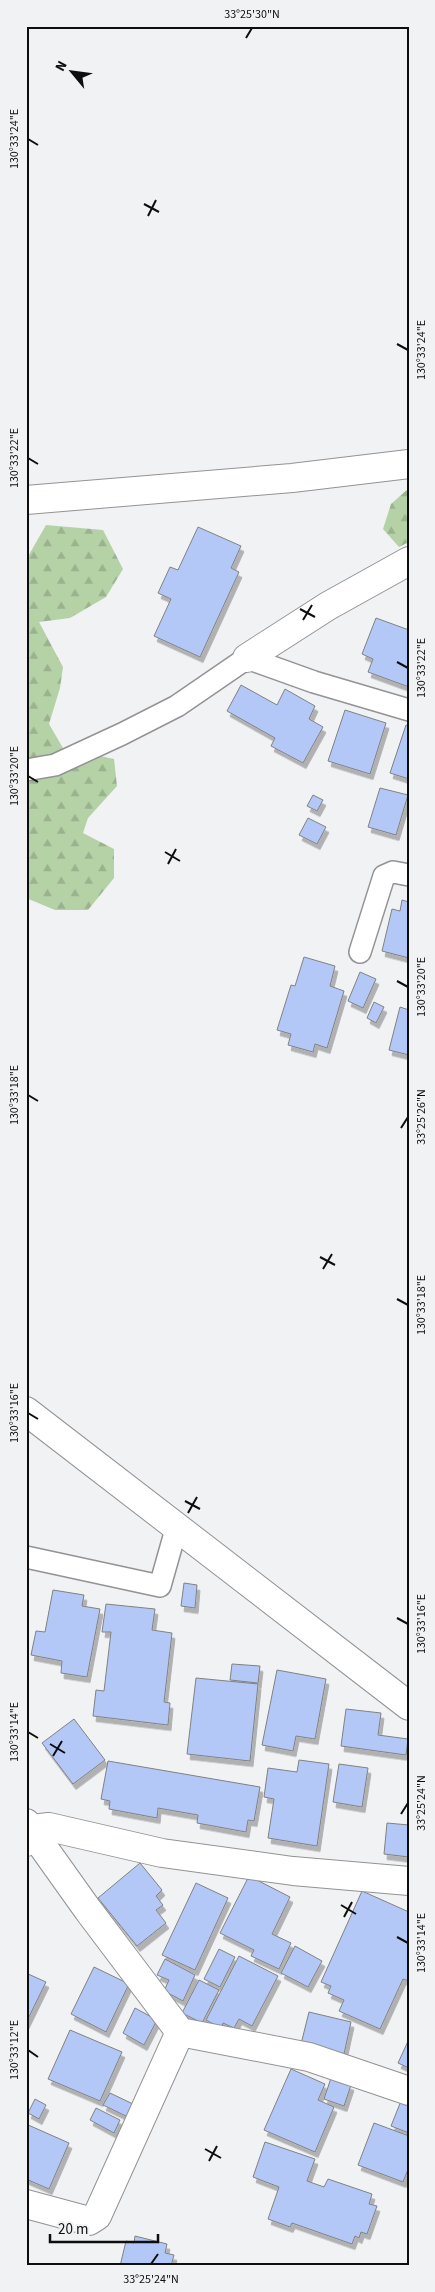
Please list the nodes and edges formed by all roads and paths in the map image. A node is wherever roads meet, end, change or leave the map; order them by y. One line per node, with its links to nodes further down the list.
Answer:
1 (409, 464): 2 (street)
2 (26, 500)
3 (409, 561): 4 (street)
4 (247, 658): 5 (lane); 6 (lane)
5 (409, 710)
6 (26, 770)
7 (409, 875): 8 (lane)
8 (360, 952)
9 (26, 1411): 10 (street)
10 (177, 1526): 11 (lane); 12 (street)
11 (26, 1558)
12 (409, 1706)
13 (28, 1831): 14 (street); 15 (street)
14 (409, 1881)
15 (180, 2032): 16 (street); 17 (street)
16 (409, 2091)
17 (26, 2204)

